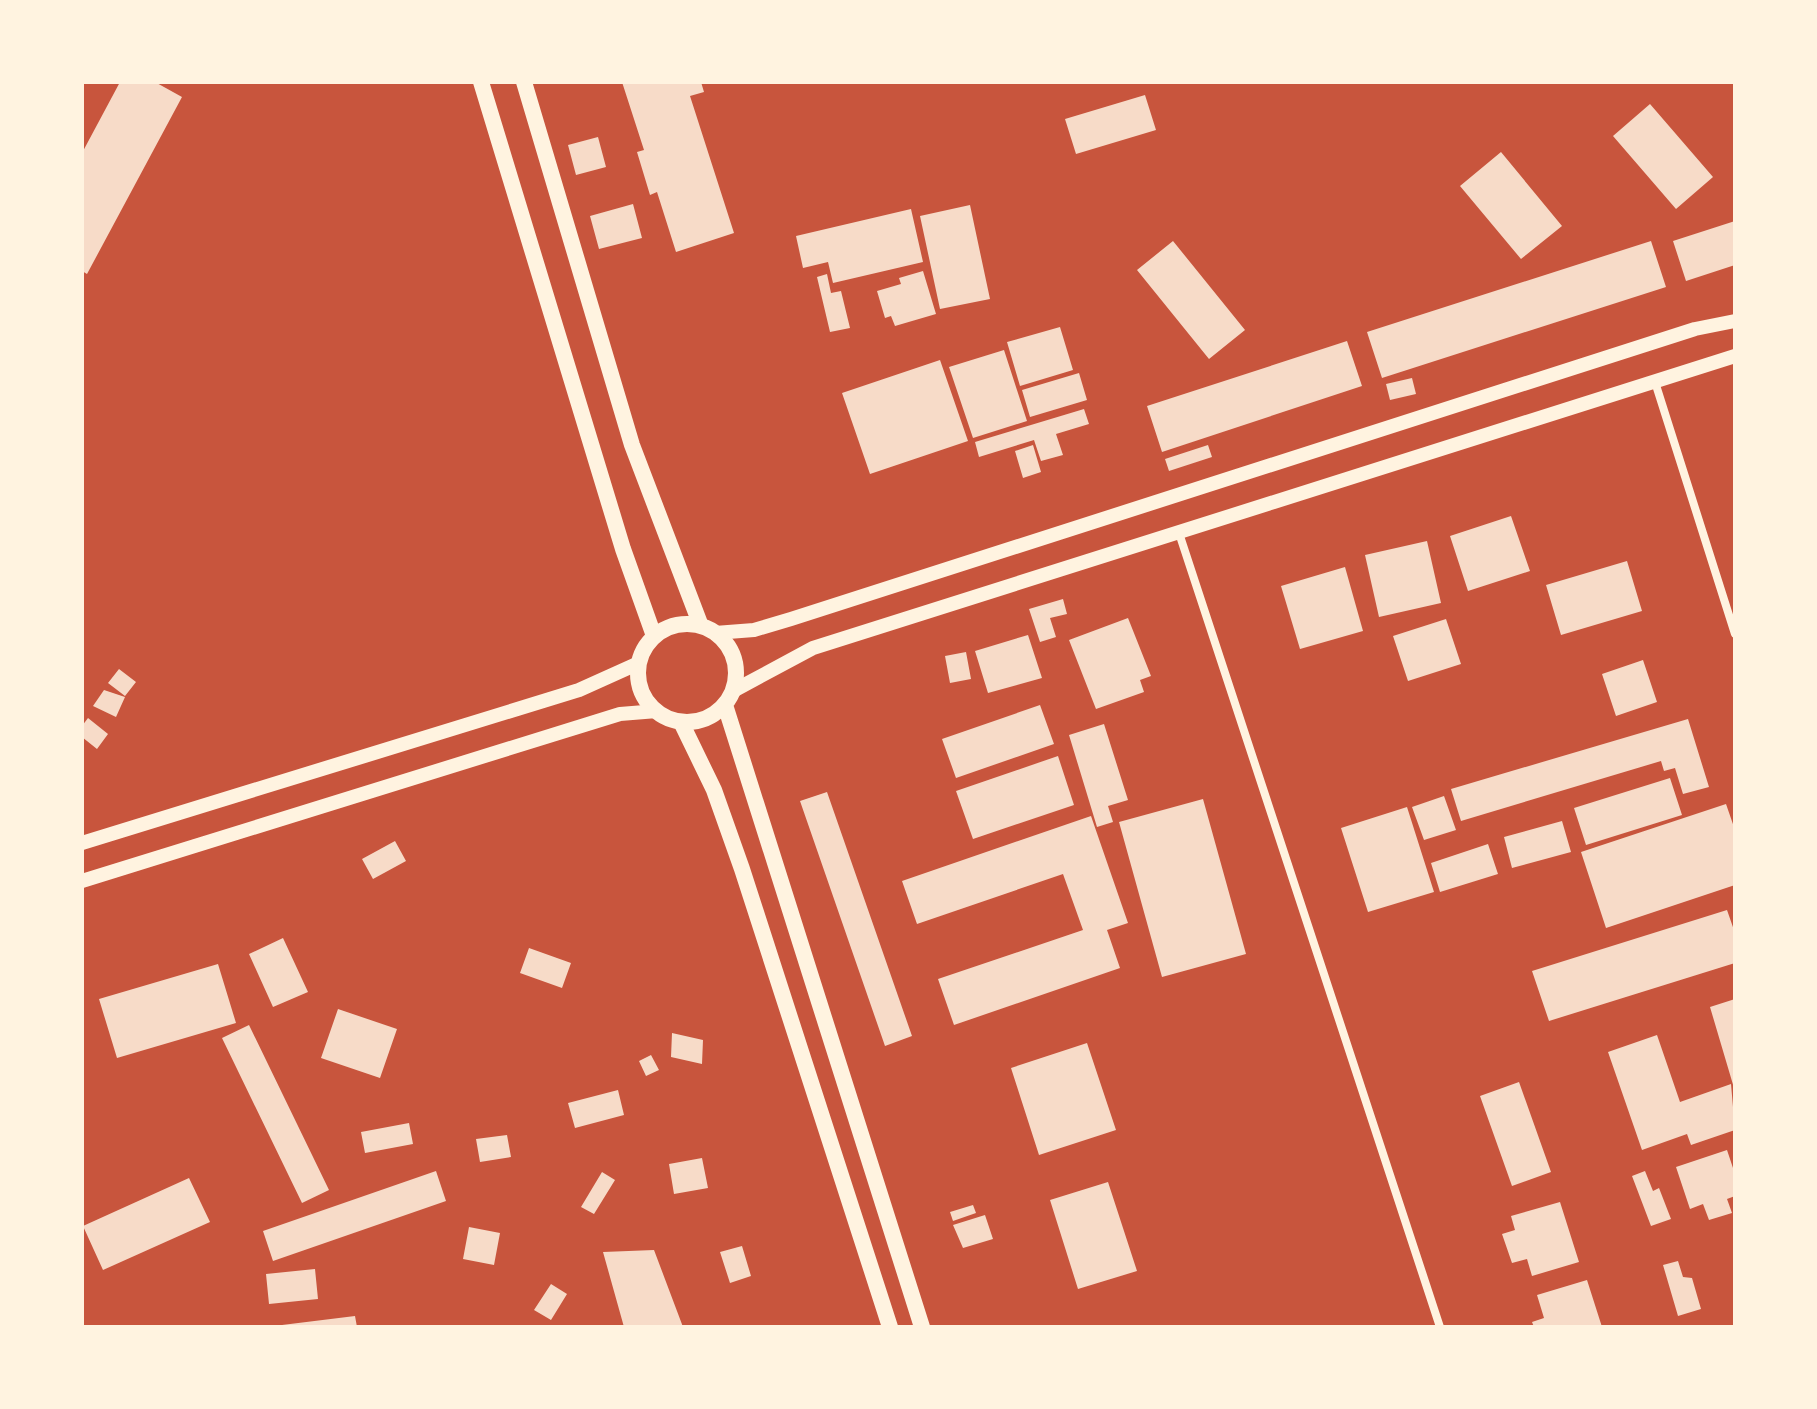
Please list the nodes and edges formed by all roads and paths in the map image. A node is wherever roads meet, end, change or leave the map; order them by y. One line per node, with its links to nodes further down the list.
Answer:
1 (481, 82): 9 (main road)
2 (524, 82): 7 (main road)
3 (1735, 321): 7 (street)
4 (1735, 356): 5 (street)
5 (1655, 382): 6 (street); 8 (street)
6 (1179, 533): 11 (street); 18 (street)
7 (708, 629): 9 (main road); 11 (main road)
8 (1735, 634)
9 (654, 636): 10 (main road)
10 (639, 663): 12 (main road); 14 (street)
11 (729, 698): 13 (main road); 17 (main road)
12 (657, 711): 13 (main road); 15 (street)
13 (681, 722): 16 (main road)
14 (82, 843)
15 (82, 881)
16 (890, 1327)
17 (922, 1327)
18 (1440, 1327)

